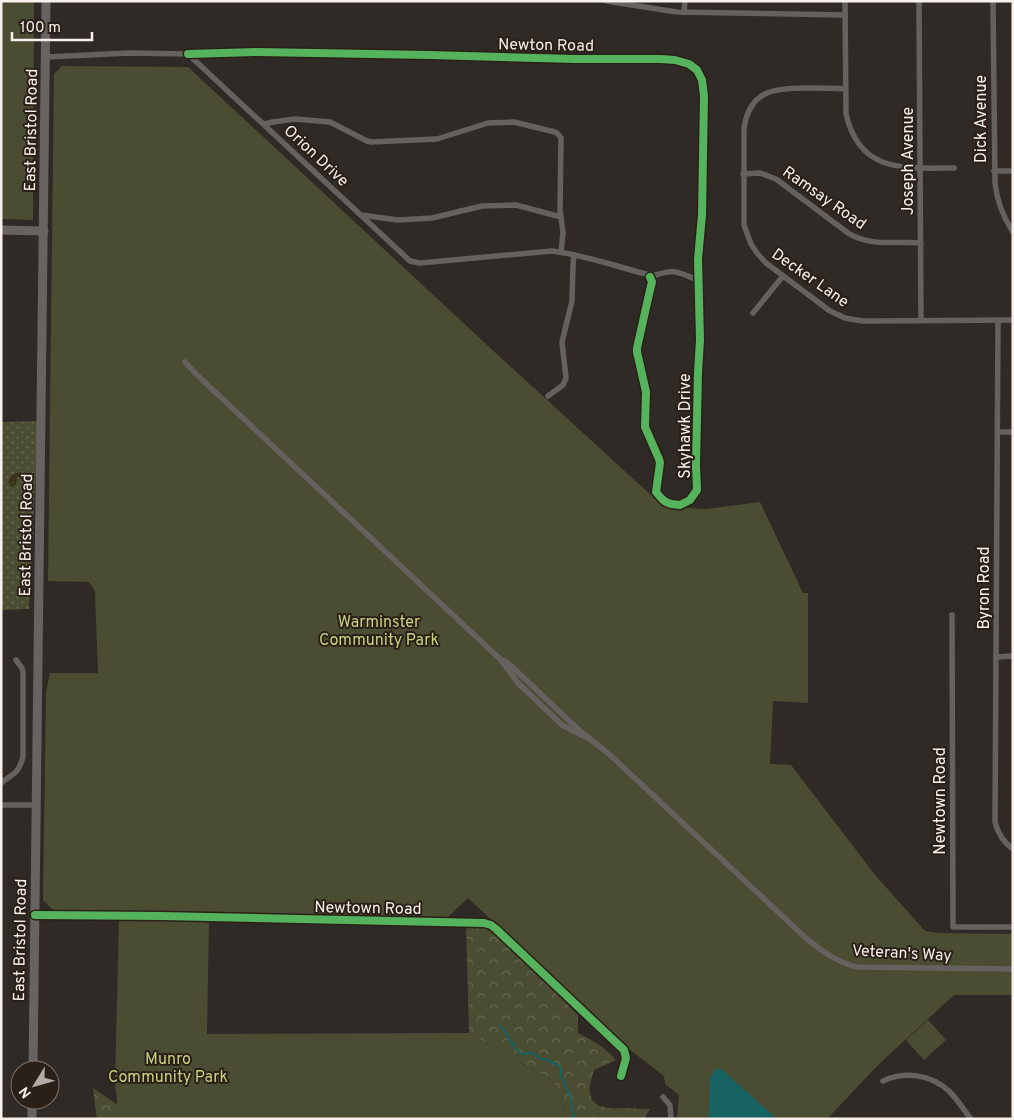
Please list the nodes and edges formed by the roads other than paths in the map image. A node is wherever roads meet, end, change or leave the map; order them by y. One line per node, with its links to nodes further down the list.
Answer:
1 (46, 1): 10 (main road, East Bristol Road)
2 (606, 1): 7 (street)
3 (685, 1): 7 (street)
4 (845, 1): 8 (street)
5 (920, 1): 13 (street, Joseph Avenue)
6 (994, 1): 15 (street, Dick Avenue)
7 (684, 12): 8 (street)
8 (845, 16): 11 (street)
9 (188, 54): 10 (street); 12 (street, Orion Drive); 26 (street, Newton Road)
10 (46, 57): 21 (main road, East Bristol Road)
11 (845, 89): 13 (street); 17 (street, Decker Lane)
12 (264, 124): 18 (street, Orion Drive); 19 (street)
13 (920, 168): 14 (street); 23 (street, Joseph Avenue)
14 (954, 168)
15 (994, 171): 16 (street); 22 (street, Dick Avenue)
16 (1013, 171)
17 (743, 174): 23 (street, Ramsay Road); 27 (street, Decker Lane)
18 (361, 215): 19 (street); 24 (street, Orion Drive)
19 (561, 217): 24 (street)
20 (1, 230): 21 (main road)
21 (44, 231): 44 (main road, East Bristol Road)
22 (1013, 232)
23 (921, 243): 31 (street, Joseph Avenue)
24 (561, 252): 25 (street, Orion Drive)
25 (574, 255): 28 (street); 35 (street)
26 (698, 272): 29 (street, Skyhawk Drive)
27 (783, 276): 30 (street); 31 (street, Decker Lane)
28 (650, 278): 29 (street); 29 (street, Skyhawk Drive)
29 (699, 281)
30 (754, 313)
31 (921, 320): 32 (street, Decker Lane)
32 (998, 320): 33 (street, Decker Lane); 36 (street, Byron Road)
33 (1013, 320)
34 (185, 362): 48 (street, Veteran's Way)
35 (548, 396)
36 (998, 432): 37 (street); 39 (street, Byron Road)
37 (1013, 432)
38 (952, 615): 47 (street, Newtown Road)
39 (996, 656): 40 (street); 45 (street, Byron Road)
40 (1013, 656)
41 (16, 660): 42 (street)
42 (1, 783)
43 (1, 805): 44 (street)
44 (36, 805): 46 (main road, East Bristol Road)
45 (1013, 849)
46 (34, 915): 49 (main road, East Bristol Road); 50 (street, Newtown Road)
47 (1013, 926)
48 (1013, 969)
49 (32, 1060)
50 (621, 1076)
51 (883, 1082): 54 (street)
52 (663, 1097): 53 (street)
53 (672, 1119)
54 (971, 1119)

